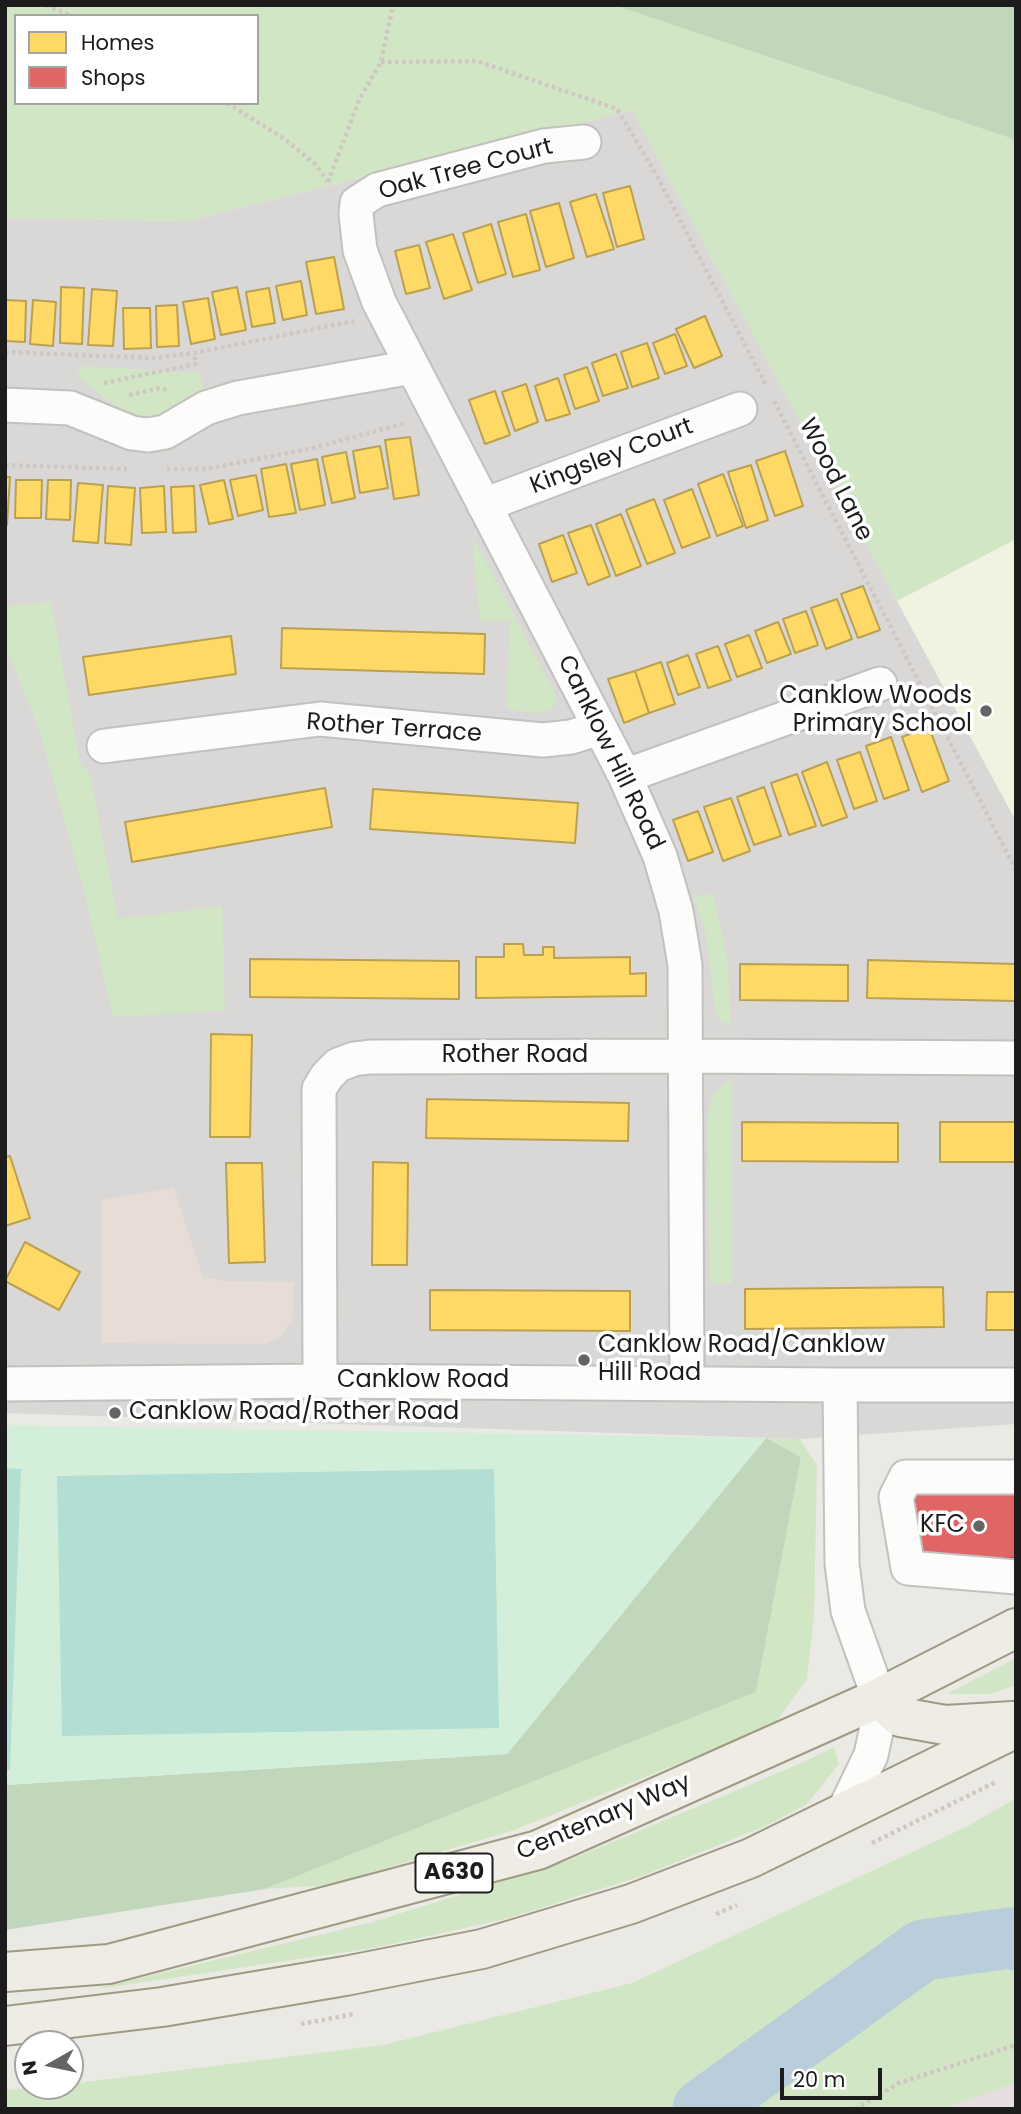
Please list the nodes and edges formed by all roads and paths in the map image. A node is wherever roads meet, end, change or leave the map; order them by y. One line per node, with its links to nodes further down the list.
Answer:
1 (46, 5): 3 (path)
2 (393, 5): 4 (path)
3 (66, 14)
4 (381, 62): 7 (path); 25 (path, Wood Lane)
5 (230, 105): 7 (path)
6 (584, 142): 8 (street, Oak Tree Court)
7 (328, 182): 8 (path)
8 (356, 214): 9 (street, Oak Tree Court)
9 (385, 314): 11 (path); 12 (street, Oak Tree Court)
10 (5, 352): 11 (path)
11 (194, 354): 14 (path)
12 (412, 367): 14 (street); 16 (street, Canklow Hill Road)
13 (5, 405): 14 (street)
14 (70, 408)
15 (740, 409): 20 (street, Kingsley Court)
16 (437, 414): 19 (path); 20 (street, Canklow Hill Road)
17 (5, 466): 18 (path)
18 (129, 469)
19 (156, 469)
20 (484, 505): 22 (street, Canklow Hill Road)
21 (880, 684): 24 (street)
22 (600, 728): 23 (street, Rother Terrace); 24 (street, Canklow Hill Road)
23 (104, 746)
24 (625, 776): 26 (street, Canklow Hill Road)
25 (1016, 870)
26 (686, 1056): 27 (street, Rother Road); 28 (street, Rother Road); 29 (street, Canklow Hill Road)
27 (1016, 1058)
28 (320, 1381): 29 (street, Canklow Road); 30 (street, Canklow Road)
29 (687, 1383): 31 (street, Canklow Road)
30 (5, 1384)
31 (840, 1385): 32 (street, Canklow Road); 36 (street)
32 (1016, 1385)
33 (1016, 1477): 34 (street)
34 (1016, 1577)
35 (1016, 1628): 36 (main road, Centenary Way / A630)
36 (879, 1698): 37 (main road); 39 (street); 40 (main road, Centenary Way / A630)
37 (1016, 1720)
38 (1016, 1728): 39 (main road)
39 (843, 1813): 41 (main road)
40 (5, 1972)
41 (5, 2026)
42 (1016, 2045): 43 (path)
43 (855, 2109)

